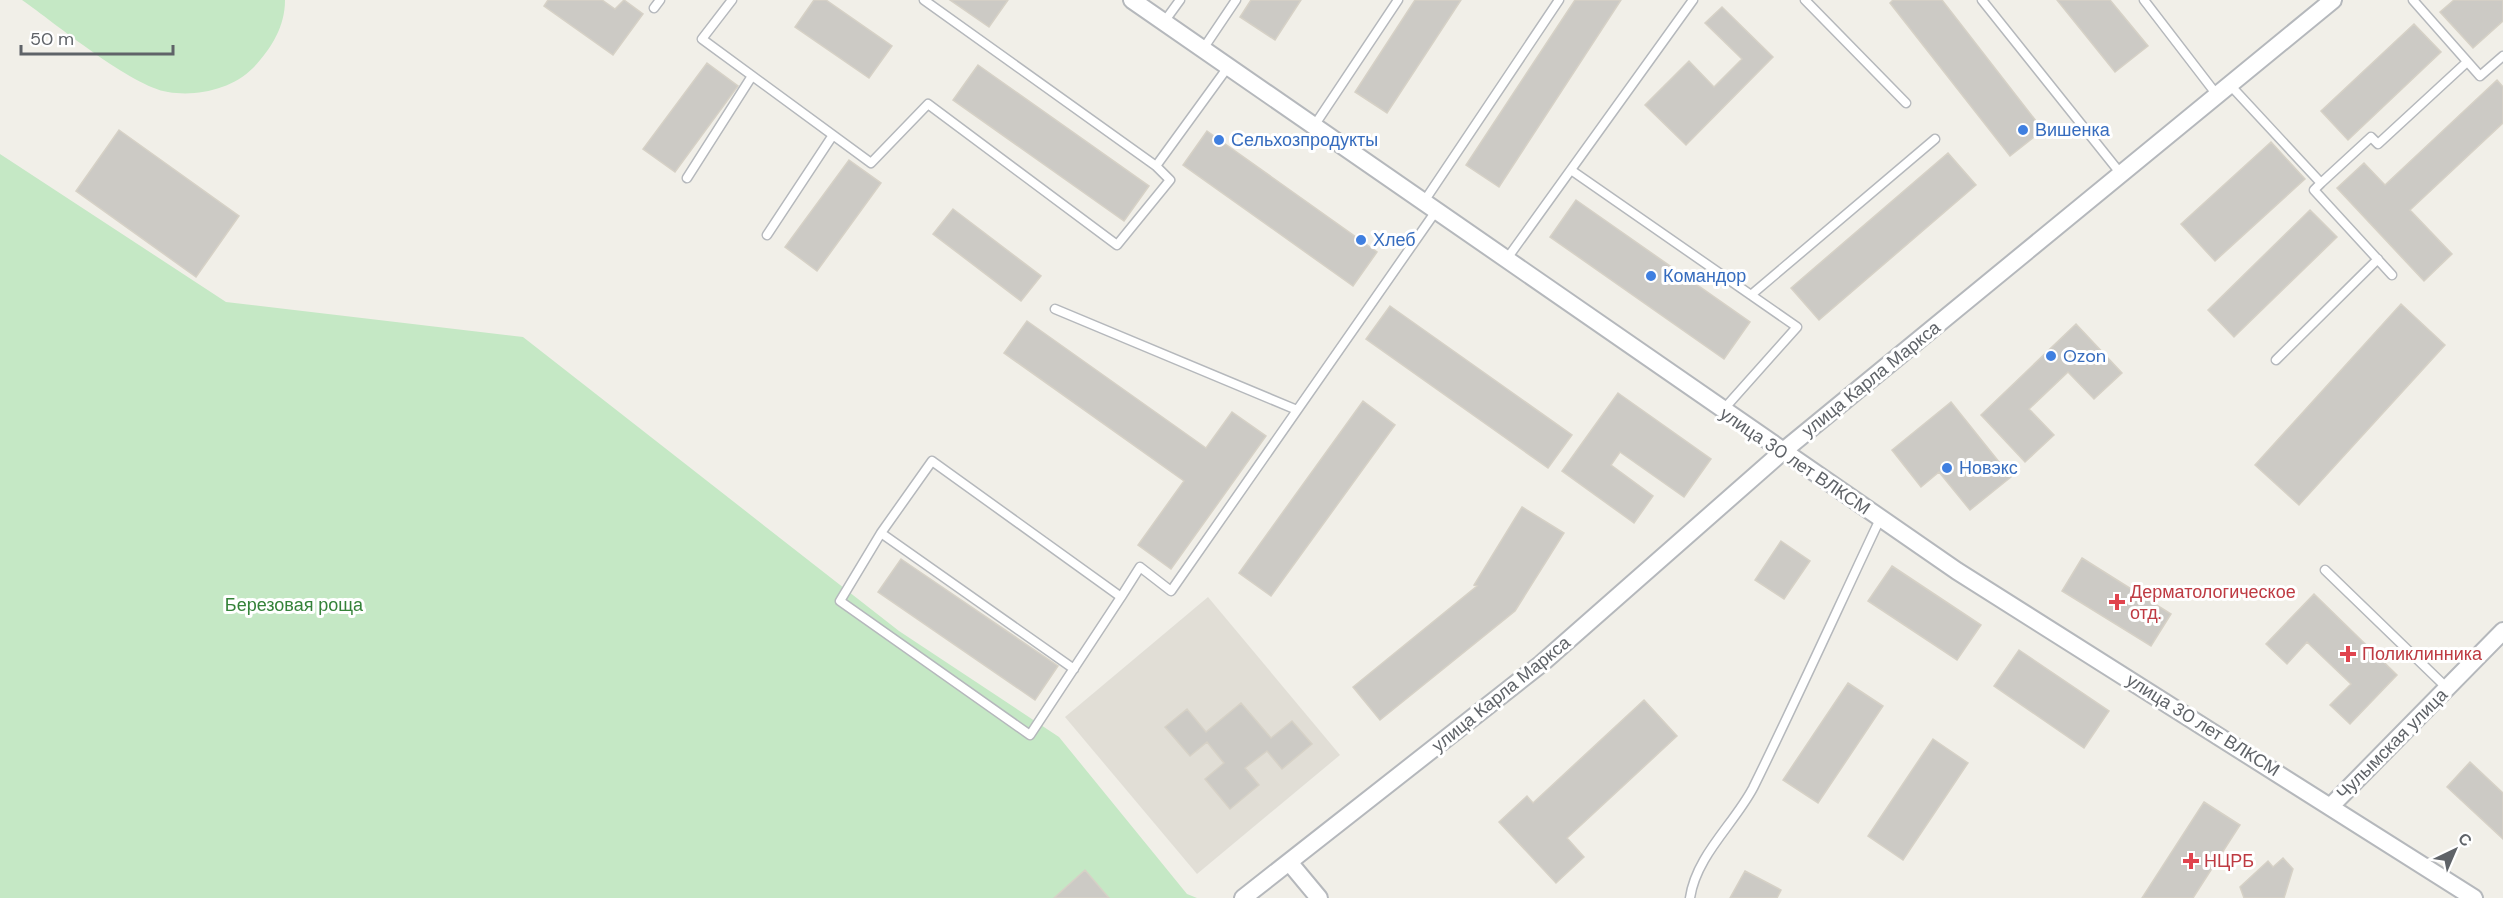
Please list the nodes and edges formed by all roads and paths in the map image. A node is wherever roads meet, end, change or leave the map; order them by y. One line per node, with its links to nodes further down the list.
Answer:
1 (660, 0): 15 (lane)
2 (732, 0): 21 (lane)
3 (924, 0): 27 (lane)
4 (1132, 0): 16 (street, улица 30 лет ВЛКСМ)
5 (1180, 0): 16 (lane)
6 (1236, 0): 17 (lane)
7 (1398, 0): 24 (lane)
8 (1559, 0): 32 (lane)
9 (1693, 0): 28 (lane)
10 (1805, 0): 23 (lane)
11 (1982, 0): 29 (lane)
12 (2144, 0): 22 (lane)
13 (2333, 0): 22 (street, улица Карла Маркса)
14 (2413, 0): 19 (lane)
15 (654, 8)
16 (1164, 22): 17 (street, улица 30 лет ВЛКСМ)
17 (1203, 49): 20 (street, улица 30 лет ВЛКСМ)
18 (2503, 56): 19 (lane)
19 (2467, 62): 31 (lane)
20 (1228, 67): 24 (street, улица 30 лет ВЛКСМ); 27 (lane)
21 (752, 76): 25 (lane); 30 (lane)
22 (2224, 90): 29 (street, улица Карла Маркса); 31 (lane)
23 (1906, 103)
24 (1314, 126): 32 (street, улица 30 лет ВЛКСМ)
25 (833, 135): 27 (lane); 33 (lane)
26 (1935, 139): 37 (lane)
27 (1156, 166)
28 (1571, 170): 35 (lane); 37 (lane)
29 (2121, 174): 42 (street, улица Карла Маркса)
30 (687, 178)
31 (2321, 183): 34 (lane)
32 (1430, 207): 35 (street, улица 30 лет ВЛКСМ); 40 (lane)
33 (767, 235)
34 (2378, 259): 36 (lane); 39 (lane)
35 (1506, 260): 41 (street, улица 30 лет ВЛКСМ)
36 (2392, 275)
37 (1751, 295): 41 (lane)
38 (1055, 309): 40 (lane)
39 (2276, 360)
40 (1297, 410): 46 (lane)
41 (1722, 411): 42 (street, улица 30 лет ВЛКСМ)
42 (1782, 452): 43 (street, улица 30 лет ВЛКСМ); 51 (street, улица Карла Маркса)
43 (1880, 519): 50 (street, улица 30 лет ВЛКСМ); 54 (lane)
44 (881, 533): 46 (lane); 48 (lane); 48 (lane)
45 (2325, 570): 49 (lane)
46 (1121, 597): 48 (lane)
47 (2503, 631): 49 (street, Чулымская улица)
48 (1074, 669)
49 (2447, 688): 50 (street, Чулымская улица)
50 (2331, 806): 55 (street, улица 30 лет ВЛКСМ)
51 (1289, 862): 52 (street, улица Карла Маркса); 53 (street)
52 (1243, 898)
53 (1318, 898)
54 (1690, 898)
55 (2474, 898)

